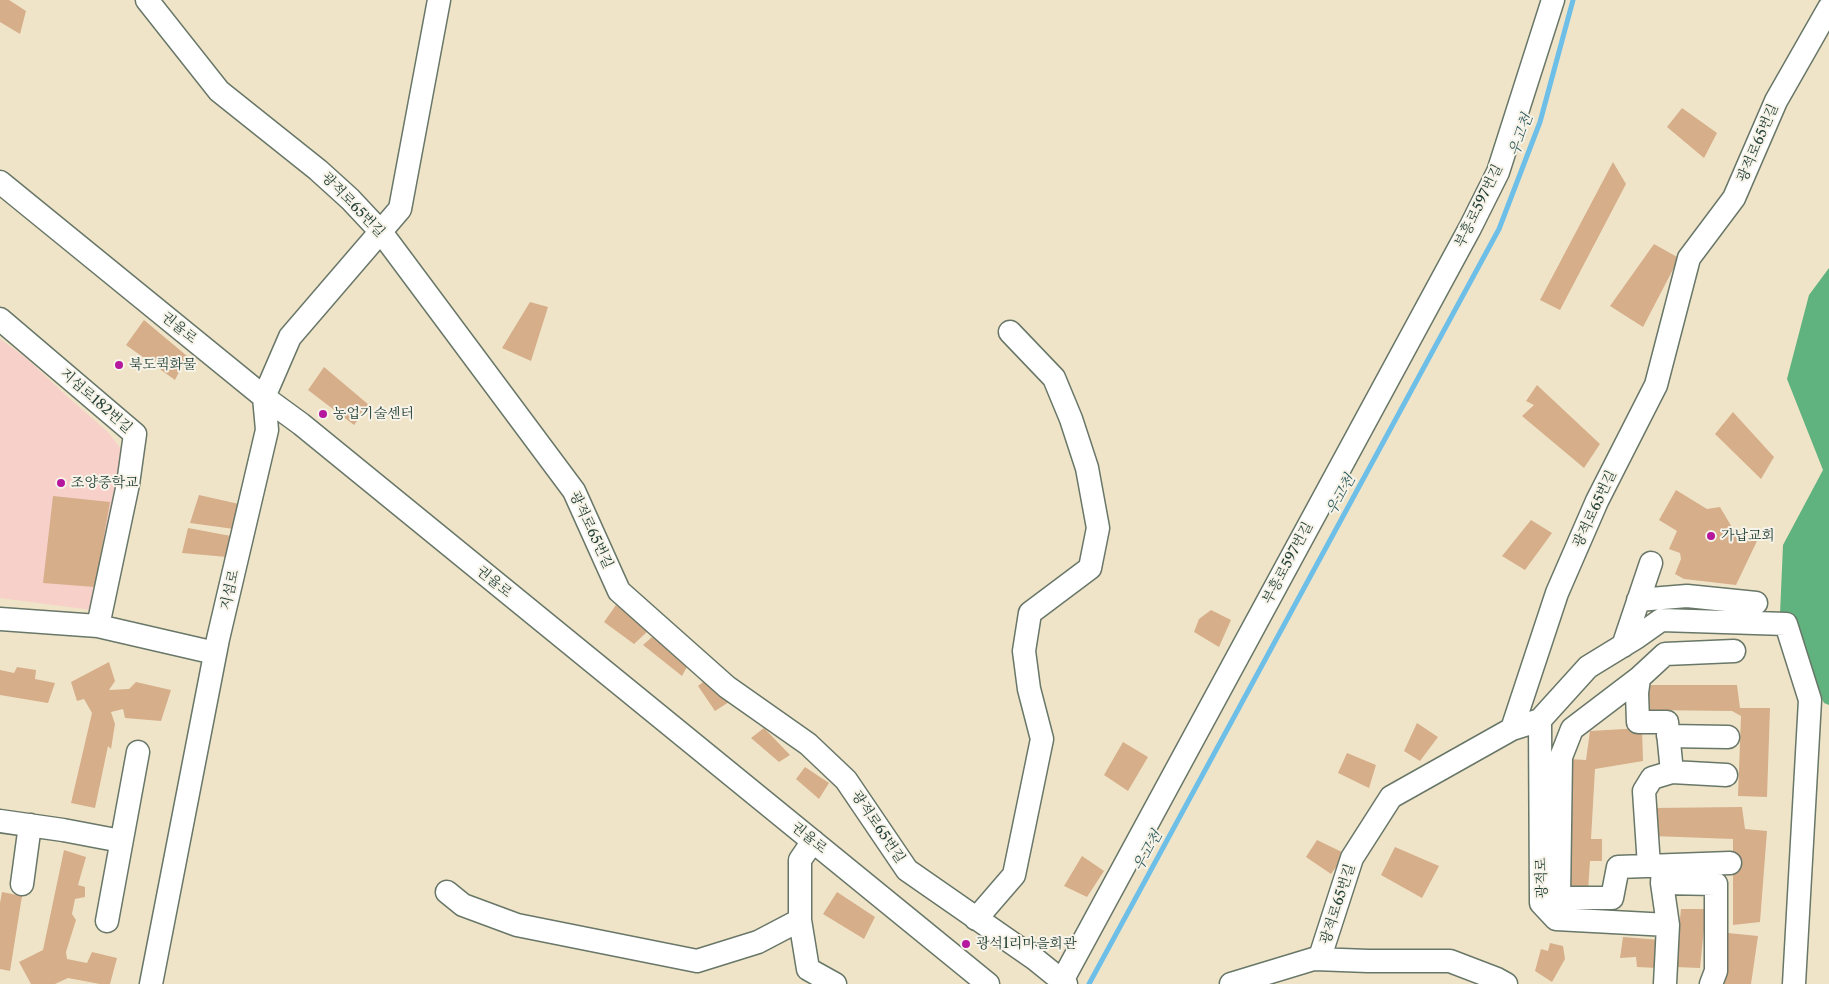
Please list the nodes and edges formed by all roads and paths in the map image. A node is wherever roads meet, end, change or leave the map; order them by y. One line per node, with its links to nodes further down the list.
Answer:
1 (147, 0): 6 (street, 광적로65번길)
2 (439, 0): 6 (street, 지섬로)
3 (1553, 0): 39 (street, 부흥로597번길)
4 (1829, 8): 20 (street, 광적로65번길)
5 (0, 182): 9 (street, 권율로)
6 (381, 232): 9 (street, 지섬로); 34 (street, 광적로65번길)
7 (0, 319): 14 (street, 지섬로182번길)
8 (1010, 332): 34 (street)
9 (264, 397): 17 (street, 지섬로); 29 (street, 권율로)
10 (1651, 563): 11 (street)
11 (1638, 600): 12 (street); 15 (street)
12 (1756, 603)
13 (0, 619): 14 (street)
14 (98, 626): 17 (street)
15 (1623, 646): 19 (street); 47 (street)
16 (1734, 651): 18 (street)
17 (215, 654): 40 (street, 지섬로)
18 (1639, 678): 21 (street); 31 (street)
19 (1540, 720): 20 (street); 37 (street, 광적로)
20 (1512, 729): 38 (street, 광적로65번길)
21 (1668, 736): 22 (street); 24 (street)
22 (1728, 737)
23 (138, 752): 28 (street)
24 (1672, 772): 25 (street); 31 (street)
25 (1726, 775)
26 (0, 821): 27 (street)
27 (30, 825): 28 (street); 32 (street)
28 (121, 841): 36 (street)
29 (813, 842): 35 (street); 42 (street, 권율로)
30 (1730, 863): 31 (street)
31 (1658, 872): 37 (street); 46 (street)
32 (22, 884)
33 (447, 892): 35 (street)
34 (976, 919): 39 (street, 광적로65번길)
35 (800, 920): 41 (street)
36 (107, 921)
37 (1668, 924): 45 (street)
38 (1314, 959): 43 (street, 광적로65번길); 44 (street, 광적로65번길)
39 (1064, 982)
40 (151, 984)
41 (835, 984)
42 (988, 984)
43 (1231, 984)
44 (1506, 984)
45 (1665, 984)
46 (1711, 984)
47 (1794, 984)

